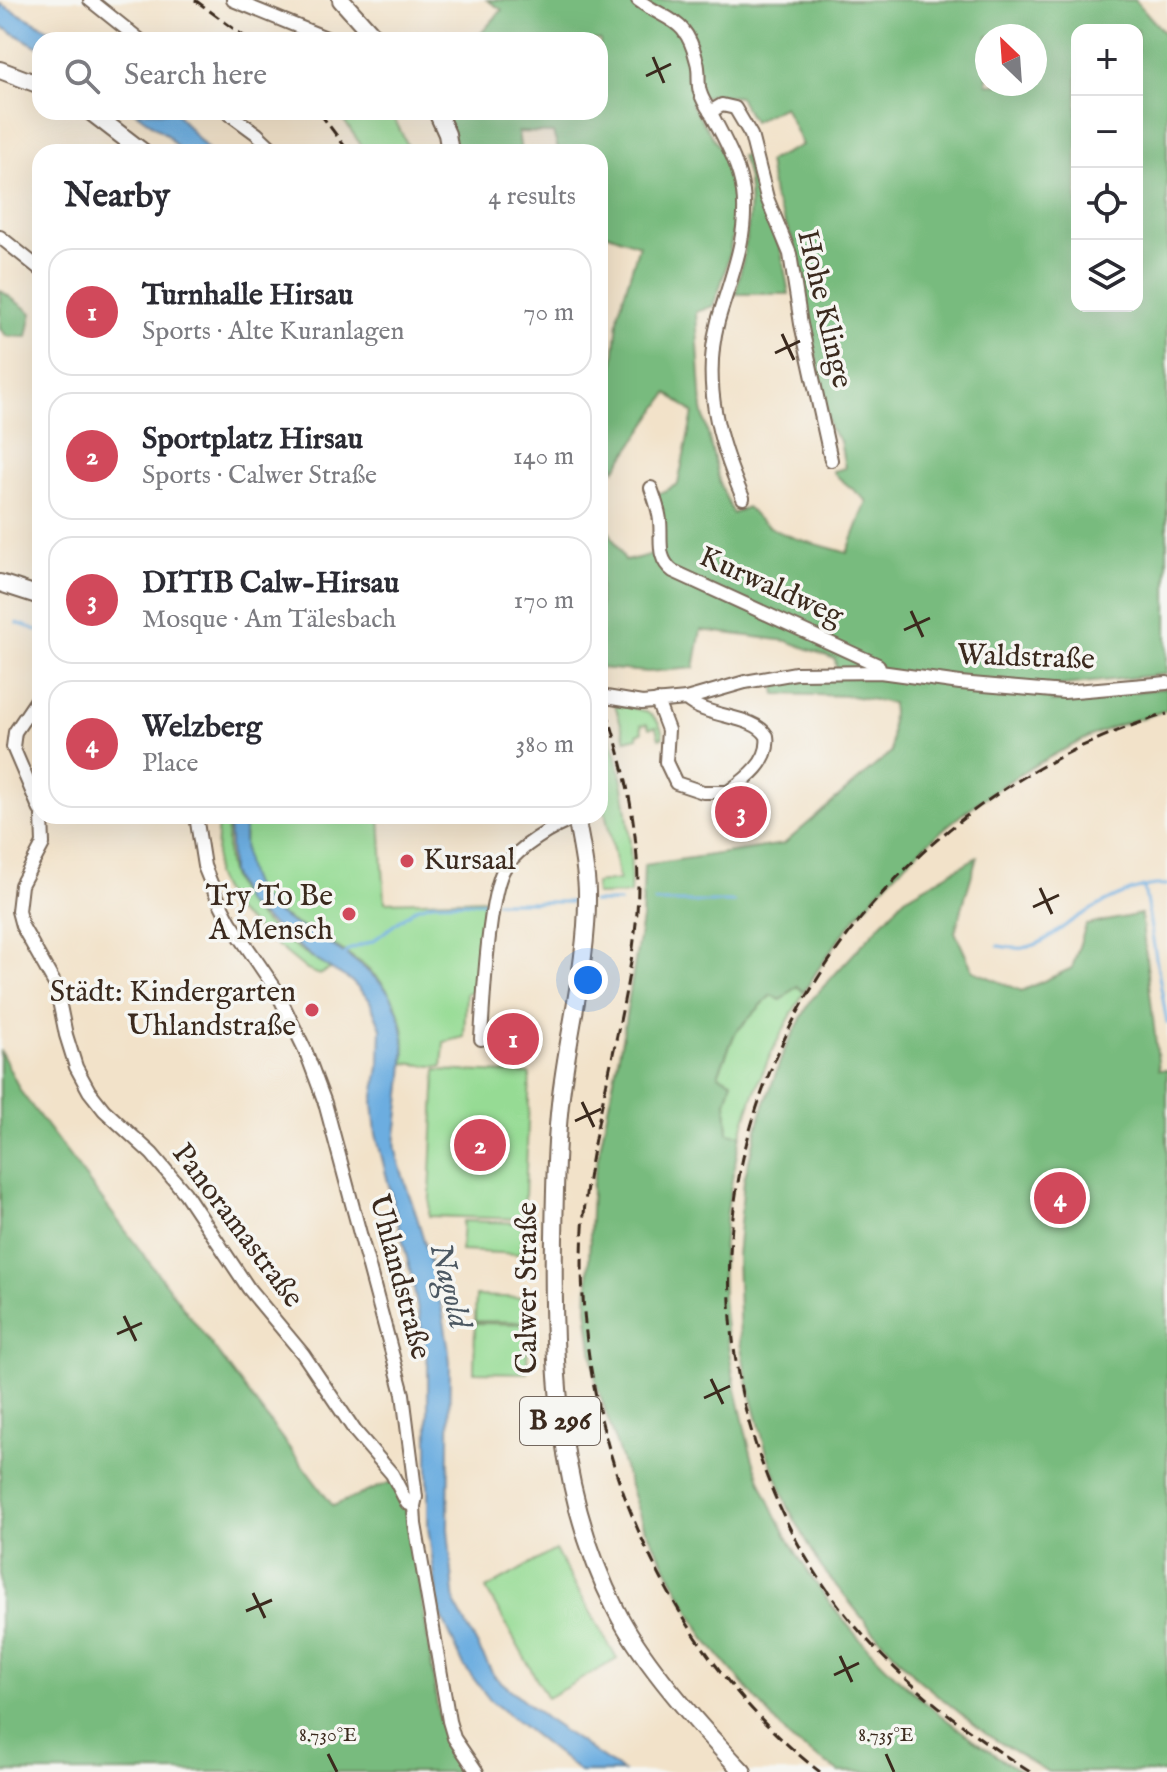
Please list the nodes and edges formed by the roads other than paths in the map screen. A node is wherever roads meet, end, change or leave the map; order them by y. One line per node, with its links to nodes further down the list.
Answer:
1 (90, 0): 5 (street)
2 (233, 0): 6 (street)
3 (341, 0): 7 (main road)
4 (638, 0): 10 (street)
5 (130, 32)
6 (311, 32)
7 (370, 32)
8 (0, 70): 9 (main road)
9 (32, 82)
10 (710, 112): 19 (street, Hohe Klinge); 21 (street)
11 (101, 120): 14 (main road)
12 (238, 120): 15 (street)
13 (441, 120): 16 (main road)
14 (133, 144)
15 (268, 144)
16 (449, 144)
17 (0, 237): 18 (street)
18 (32, 263)
19 (831, 460)
20 (651, 488): 24 (street, Kurwaldweg)
21 (743, 498)
22 (0, 583): 23 (main road)
23 (32, 593)
24 (880, 672): 25 (street, Waldstraße); 27 (street, Waldstraße)
25 (1167, 683)
26 (608, 697): 28 (street, Waldstraße)
27 (686, 699): 28 (street, Waldstraße); 28 (street)
28 (657, 701)
29 (32, 707): 30 (street)
30 (32, 792)
31 (42, 824): 36 (street, Panoramastraße)
32 (197, 824): 36 (street, Uhlandstraße)
33 (563, 824): 35 (street)
34 (577, 824): 38 (main road, Calwer Straße / B 296)
35 (481, 1039)
36 (414, 1506): 37 (street, Uhlandstraße)
37 (477, 1772)
38 (743, 1772)

